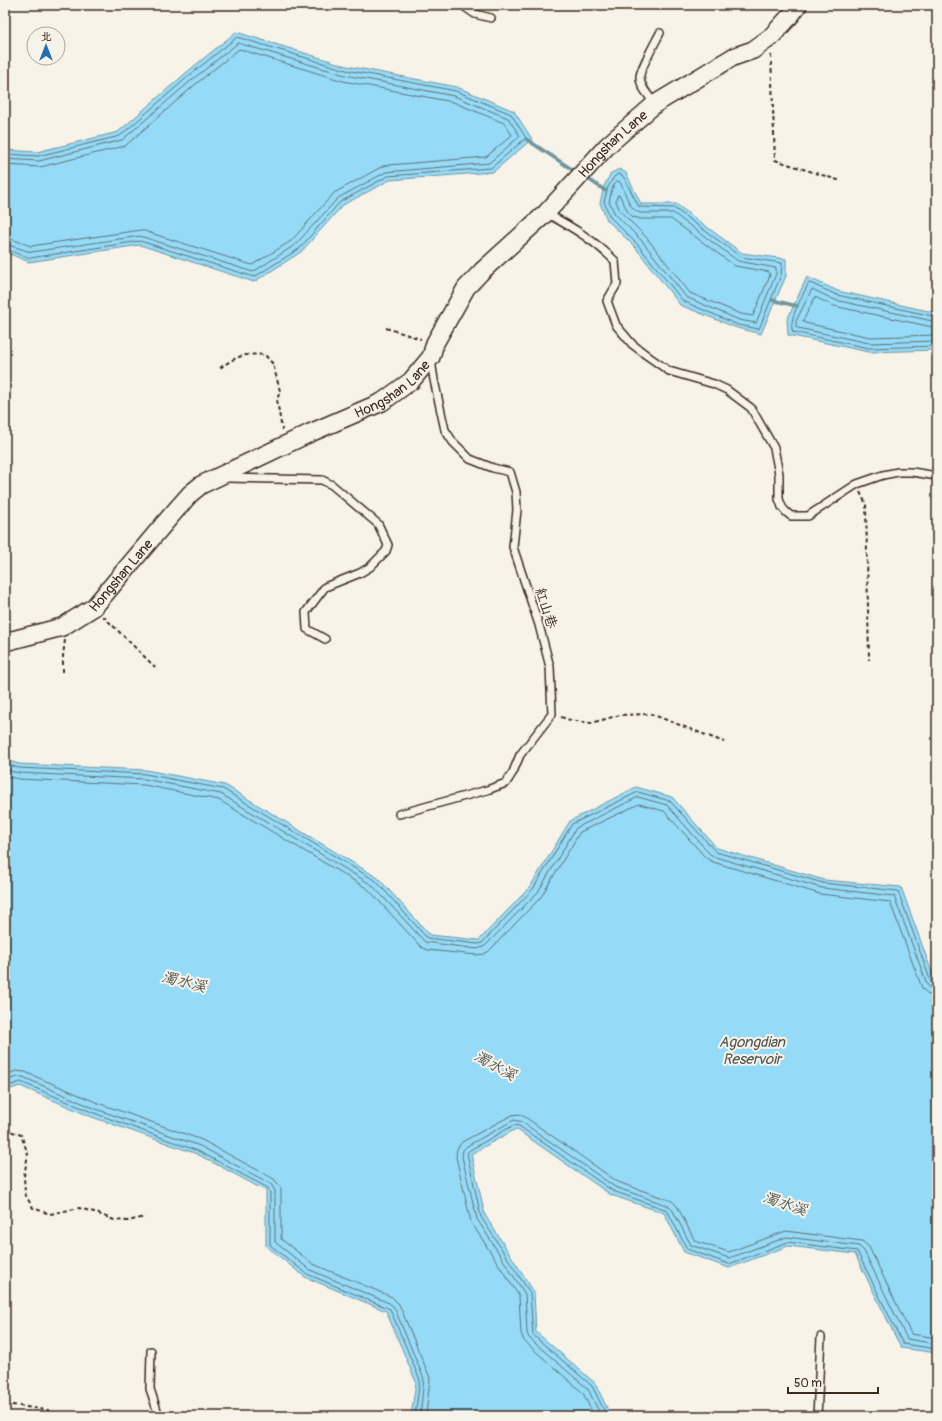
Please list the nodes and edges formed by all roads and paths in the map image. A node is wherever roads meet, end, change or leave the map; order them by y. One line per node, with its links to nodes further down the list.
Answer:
1 (462, 5): 3 (lane)
2 (798, 5): 5 (street, Hongshan Lane)
3 (491, 18)
4 (660, 33): 6 (lane)
5 (771, 37): 6 (street, Hongshan Lane); 7 (path)
6 (655, 104): 8 (street, Hongshan Lane)
7 (841, 180)
8 (546, 213): 10 (street, Hongshan Lane); 15 (lane)
9 (386, 328): 10 (path)
10 (433, 350): 12 (street, Hongshan Lane); 23 (lane, 紅山巷)
11 (220, 368): 12 (path)
12 (284, 445): 14 (street, Hongshan Lane)
13 (937, 476): 15 (lane)
14 (218, 477): 16 (street, Hongshan Lane); 18 (lane)
15 (857, 484): 20 (path)
16 (94, 607): 17 (street, Hongshan Lane); 21 (path)
17 (77, 618): 19 (street, Hongshan Lane); 22 (path)
18 (325, 639)
19 (5, 642)
20 (869, 660)
21 (155, 667)
22 (63, 672)
23 (552, 714): 24 (path); 25 (lane)
24 (724, 742)
25 (399, 814)
26 (5, 1129): 27 (path)
27 (145, 1217)
28 (821, 1337): 33 (lane)
29 (151, 1351): 32 (lane)
30 (5, 1404): 31 (path)
31 (49, 1416)
32 (159, 1416)
33 (817, 1416)

